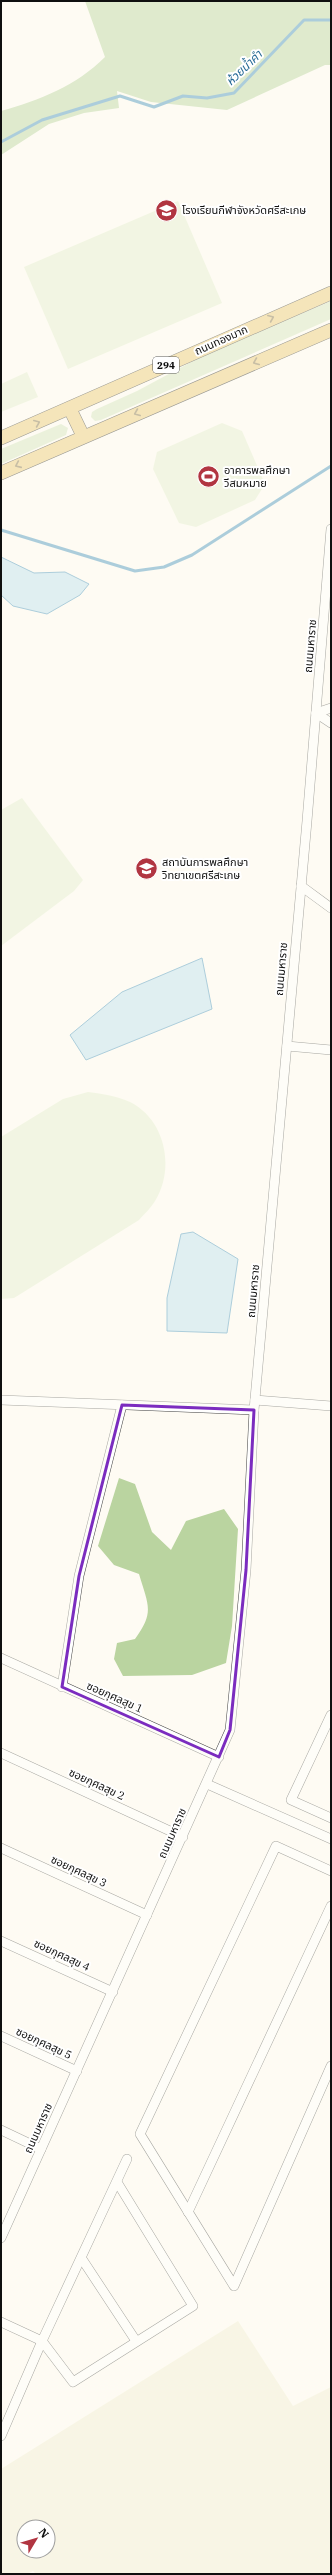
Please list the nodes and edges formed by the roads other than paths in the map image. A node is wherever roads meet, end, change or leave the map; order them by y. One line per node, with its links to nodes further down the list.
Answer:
1 (331, 293): 3 (main road, ถนนทองมาก / 294, one-way to 1)
2 (331, 330): 4 (main road, one-way to 4)
3 (70, 409): 4 (main road); 5 (main road, ถนนทองมาก / 294, one-way to 3)
4 (82, 436): 6 (main road, one-way to 6)
5 (1, 438)
6 (1, 472)
7 (331, 529): 8 (street, ถนนมหาราช)
8 (327, 633): 10 (street, ถนนมหาราช)
9 (331, 708): 10 (street)
10 (316, 713): 11 (street); 12 (street, ถนนมหาราช)
11 (331, 723)
12 (301, 886): 13 (street); 14 (street, ถนนมหาราช)
13 (331, 908)
14 (287, 1046): 15 (street); 17 (street, ถนนมหาราช)
15 (331, 1050)
16 (1, 1400): 18 (street)
17 (255, 1400): 19 (street); 20 (street, ถนนมหาราช)
18 (122, 1404): 20 (street); 22 (street)
19 (331, 1406)
20 (254, 1410): 25 (street, ถนนมหาราช)
21 (1, 1658): 22 (street, ซอยกุศลสุข 1)
22 (62, 1686): 25 (street, ซอยกุศลสุข 1)
23 (331, 1715): 27 (street)
24 (1, 1754): 28 (street, ซอยกุศลสุข 2)
25 (219, 1758): 26 (street, ถนนมหาราช)
26 (207, 1784): 28 (street, ถนนมหาราช); 29 (street)
27 (331, 1818)
28 (183, 1837): 33 (street, ถนนมหาราช)
29 (331, 1839)
30 (1, 1848): 33 (street, ซอยกุศลสุข 3)
31 (331, 1871): 43 (street)
32 (331, 1906): 43 (street)
33 (148, 1915): 35 (street, ถนนมหาราช)
34 (1, 1940): 35 (street, ซอยกุศลสุข 4)
35 (113, 1992): 38 (street, ถนนมหาราช)
36 (1, 2036): 38 (street, ซอยกุศลสุข 5)
37 (331, 2066): 43 (street)
38 (77, 2071): 40 (street, ถนนมหาราช)
39 (1, 2130): 40 (street)
40 (42, 2149): 44 (street, ถนนมหาราช)
41 (127, 2158): 42 (street)
42 (116, 2182): 46 (street); 49 (street)
43 (188, 2212)
44 (4, 2226): 45 (street, ถนนมหาราช)
45 (1, 2238)
46 (82, 2259): 48 (street); 49 (street)
47 (1, 2322): 48 (street)
48 (42, 2341): 49 (street); 50 (street)
49 (136, 2341)
50 (1, 2436)

